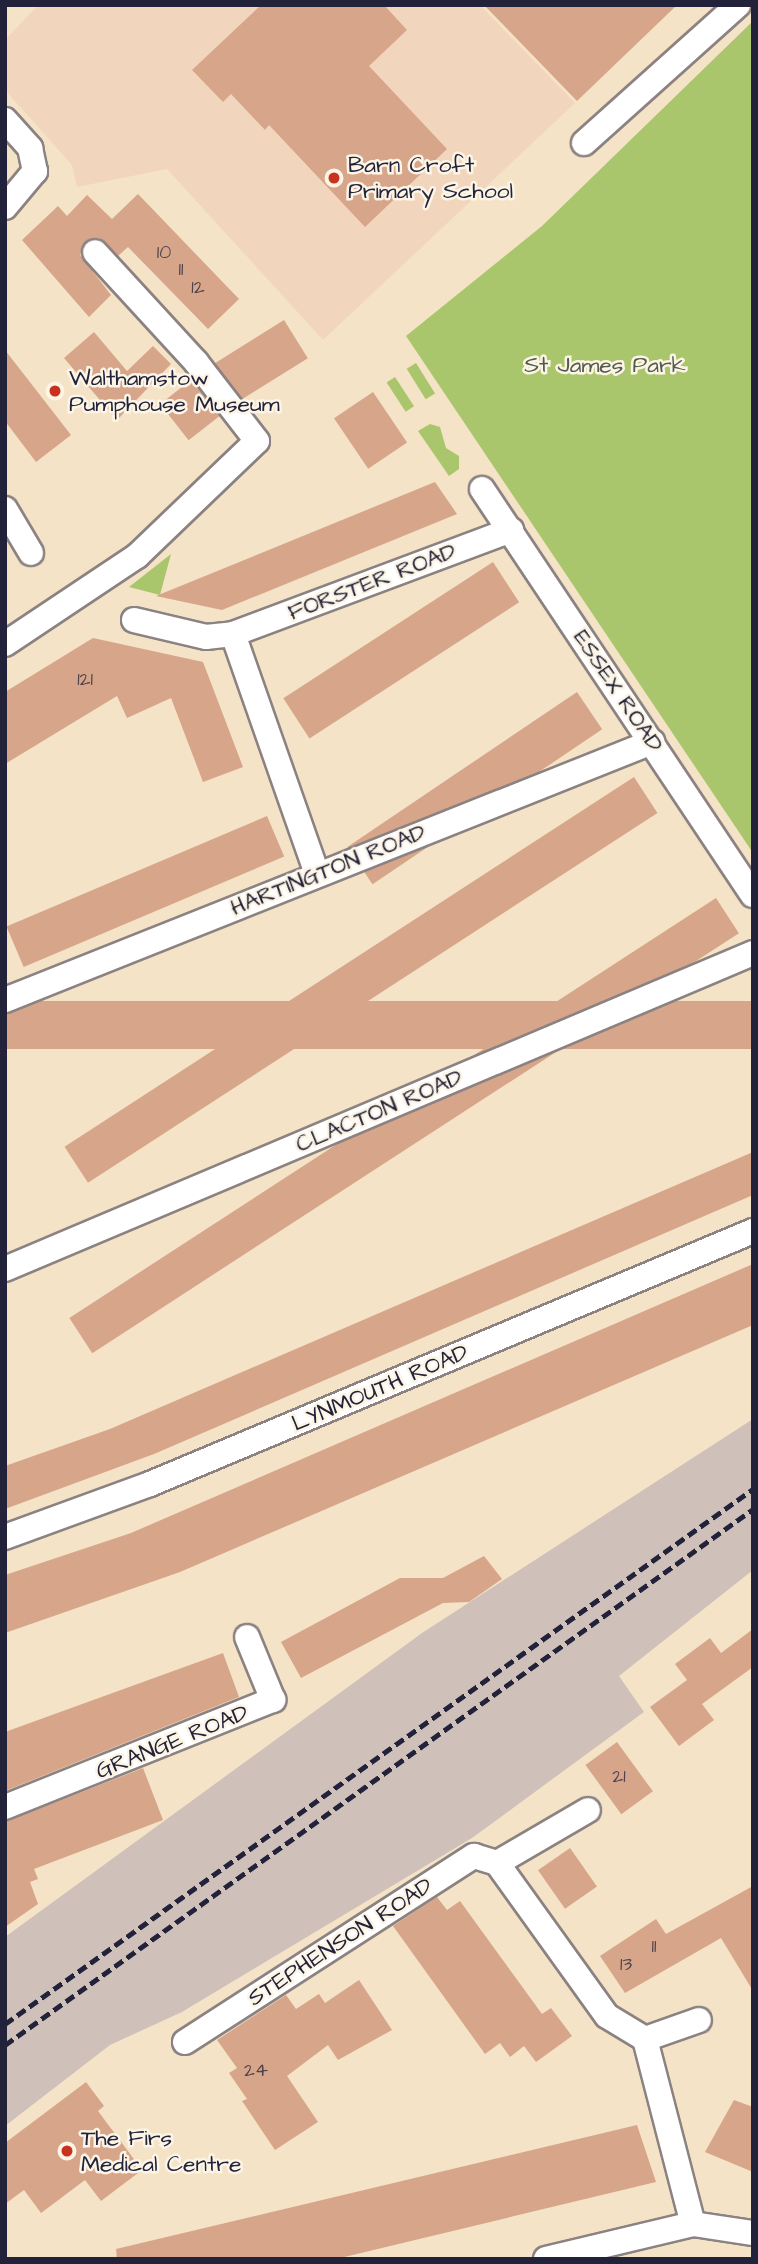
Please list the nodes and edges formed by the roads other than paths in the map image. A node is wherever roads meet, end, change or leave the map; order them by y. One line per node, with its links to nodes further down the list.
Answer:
1 (738, 5): 3 (street)
2 (5, 120): 4 (street)
3 (584, 143)
4 (5, 207)
5 (95, 252): 12 (street)
6 (482, 489): 8 (street, ESSEX ROAD)
7 (5, 509): 9 (street)
8 (511, 530): 11 (street, FORSTER ROAD); 13 (street, ESSEX ROAD)
9 (30, 553)
10 (134, 620): 11 (street, FORSTER ROAD)
11 (233, 634): 14 (street)
12 (5, 644)
13 (652, 742): 14 (street, HARTINGTON ROAD); 15 (street, ESSEX ROAD)
14 (317, 874): 17 (street, HARTINGTON ROAD)
15 (753, 895)
16 (753, 953): 19 (street, CLACTON ROAD)
17 (5, 1000)
18 (753, 1231): 20 (street, LYNMOUTH ROAD)
19 (5, 1269)
20 (5, 1537)
21 (247, 1637): 22 (street, GRANGE ROAD)
22 (5, 1807)
23 (588, 1810): 24 (street)
24 (497, 1863): 26 (street); 27 (street, STEPHENSON ROAD)
25 (699, 2021): 26 (street)
26 (645, 2039): 28 (street)
27 (185, 2042)
28 (693, 2224): 29 (street); 30 (street)
29 (753, 2233)
30 (546, 2259)

